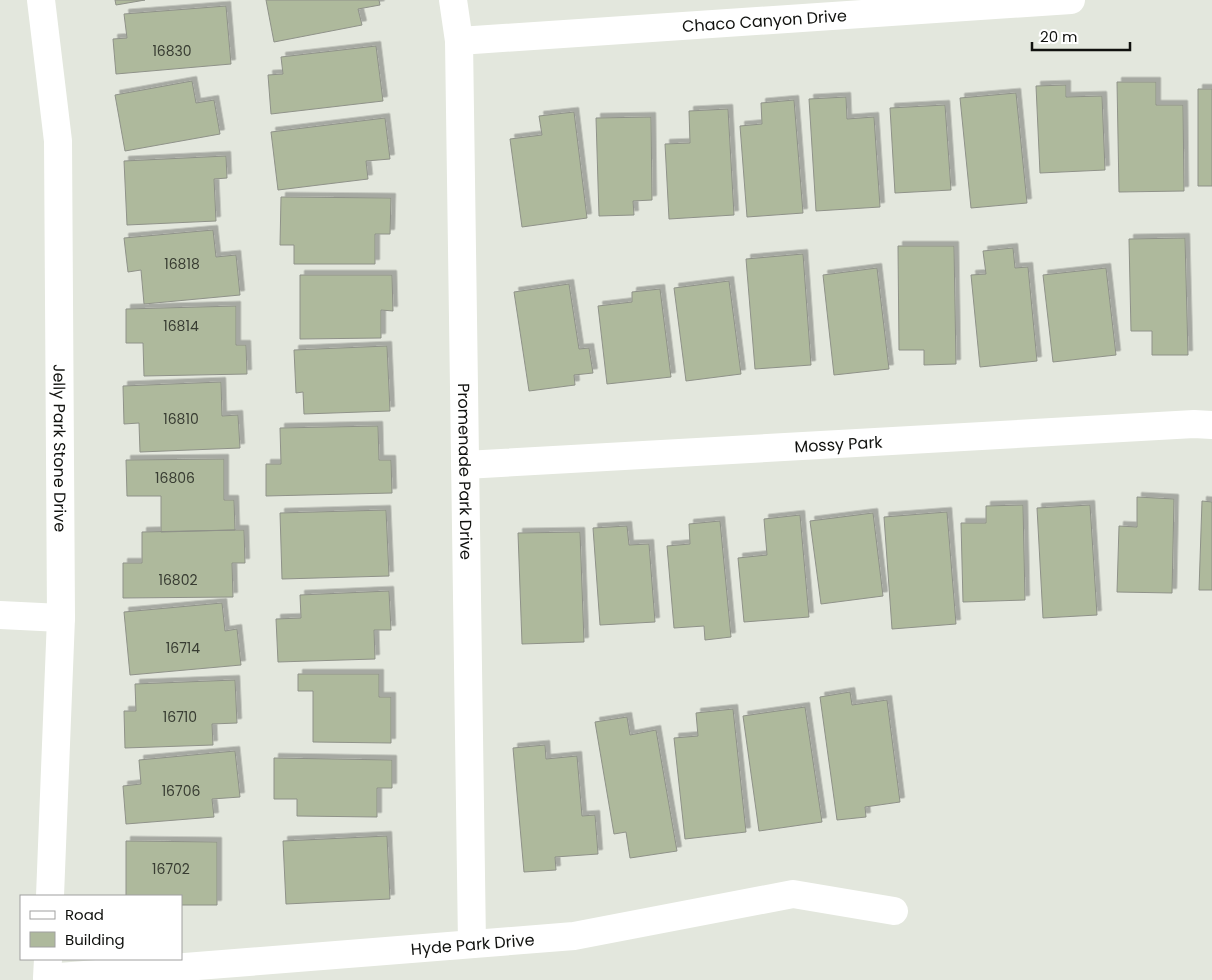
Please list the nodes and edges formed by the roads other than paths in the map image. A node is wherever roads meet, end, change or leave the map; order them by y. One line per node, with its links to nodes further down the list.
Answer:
1 (41, 0): 9 (street, Jelly Park Stone Drive)
2 (453, 0): 5 (street, Promenade Park Drive)
3 (1071, 0): 4 (street, Chaco Canyon Drive)
4 (869, 7): 5 (street, Chaco Canyon Drive)
5 (459, 41): 7 (street, Promenade Park Drive)
6 (1212, 425): 7 (street, Mossy Park)
7 (465, 465): 12 (street, Promenade Park Drive)
8 (0, 615): 9 (street)
9 (60, 618): 10 (street, Jelly Park Stone Drive)
10 (50, 895)
11 (894, 911): 12 (street, Hyde Park Drive)
12 (472, 944): 13 (street, Hyde Park Drive)
13 (47, 968)

